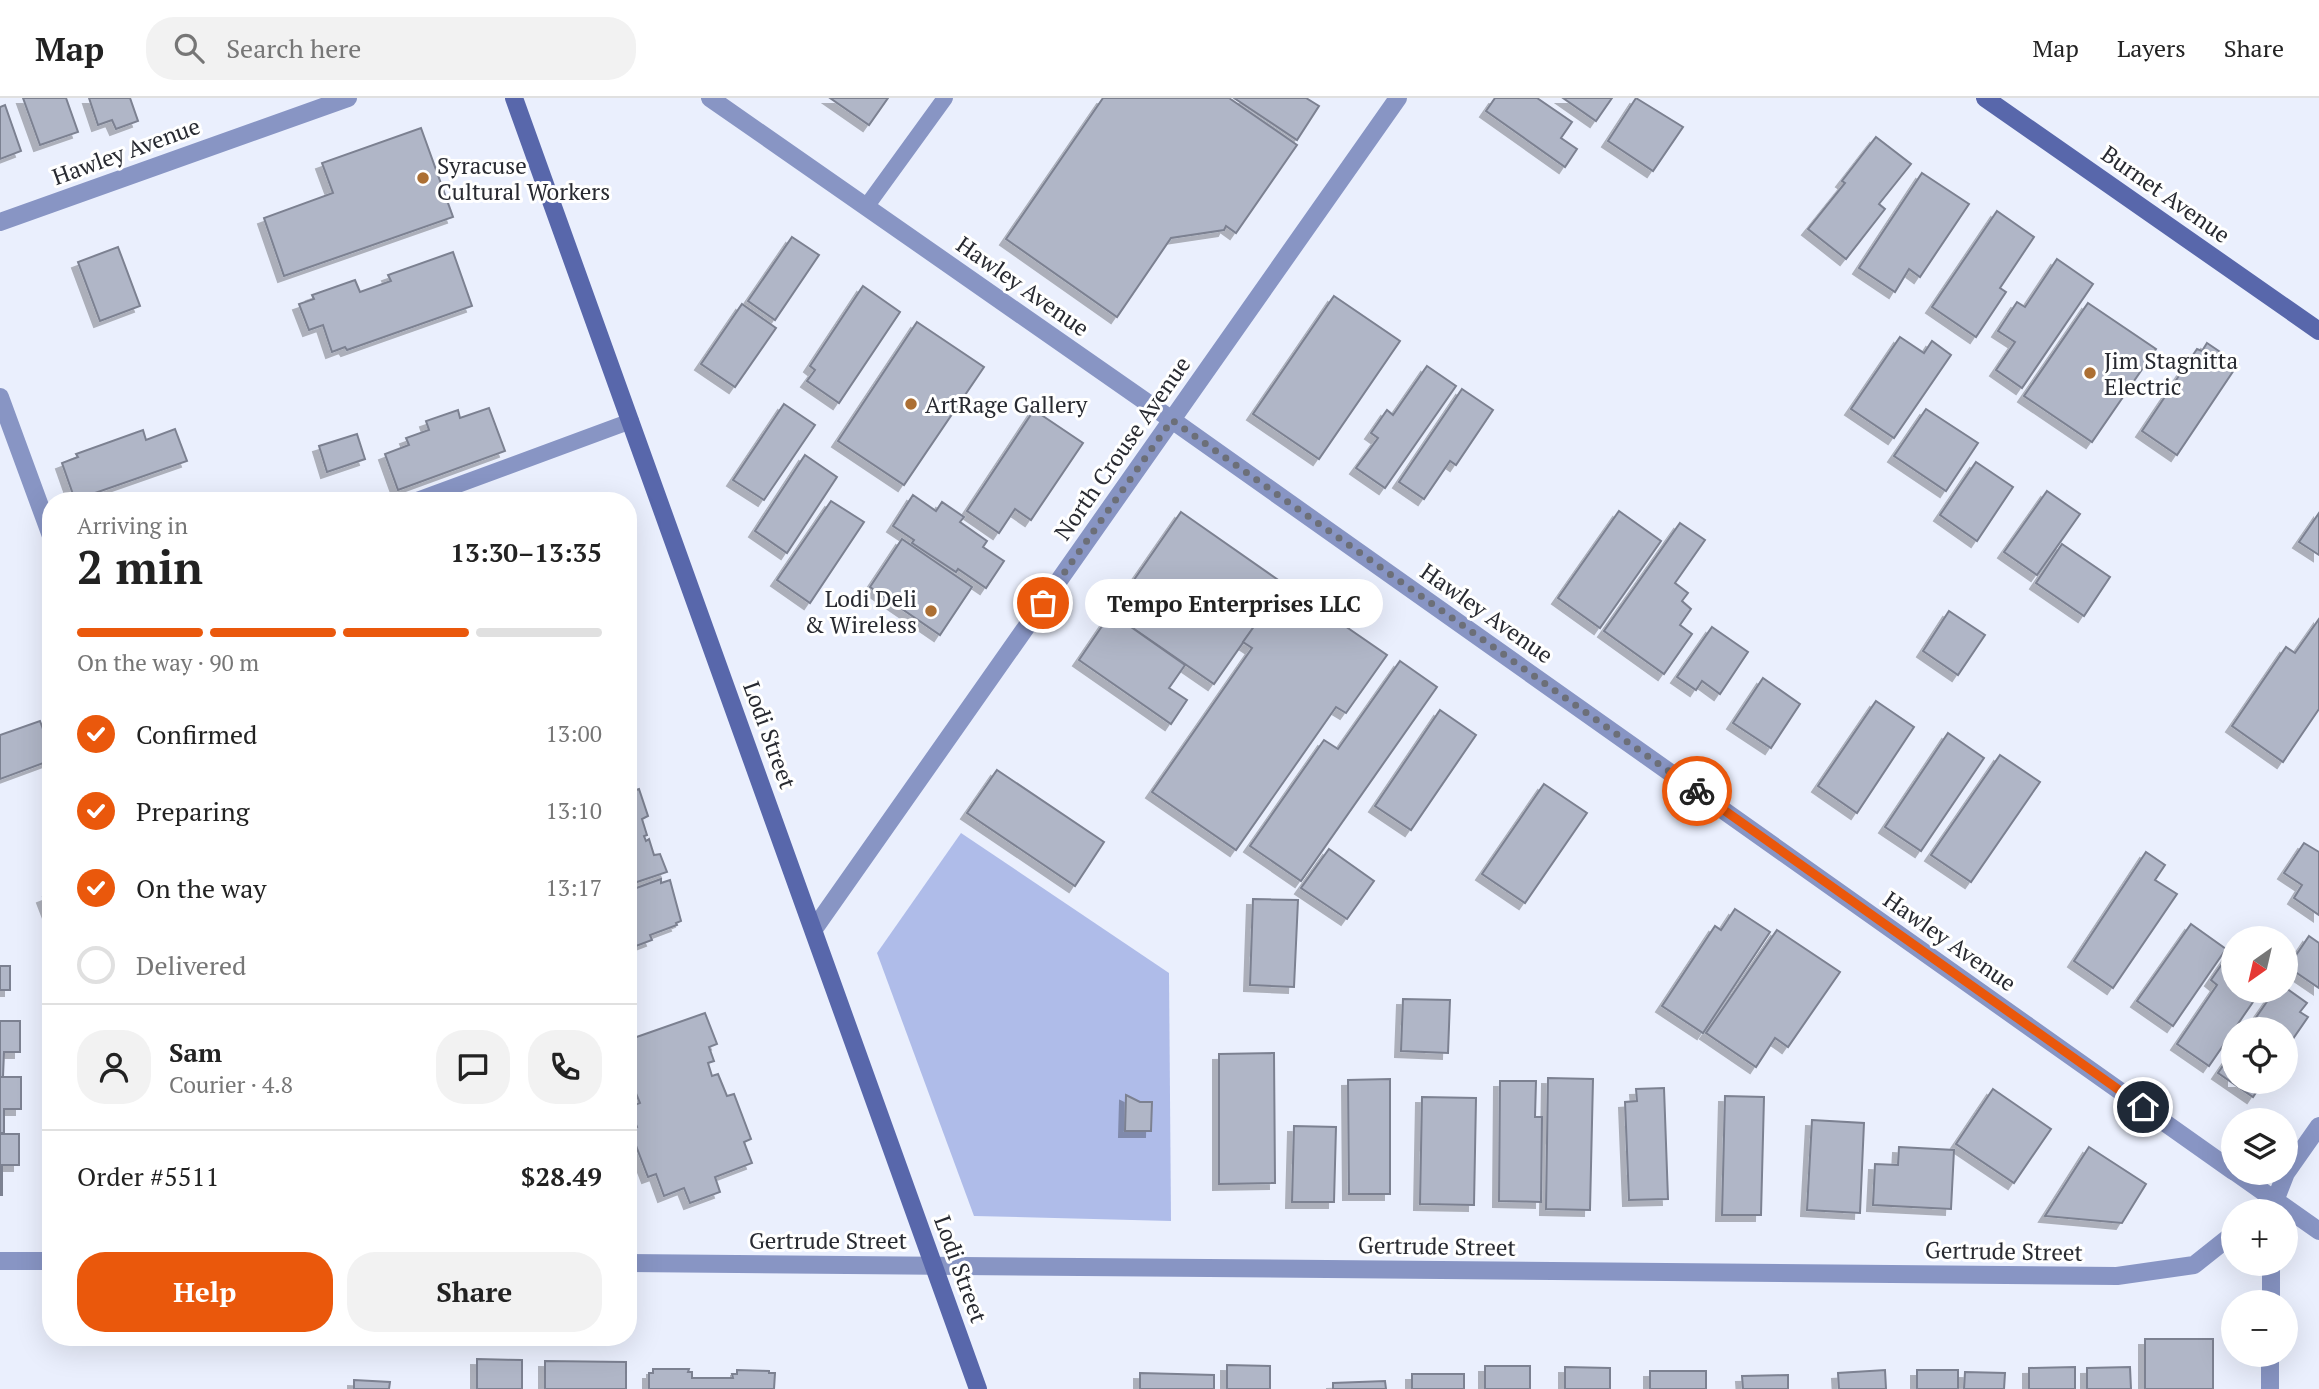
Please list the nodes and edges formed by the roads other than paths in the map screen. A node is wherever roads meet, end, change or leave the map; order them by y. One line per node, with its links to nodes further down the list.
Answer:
1 (348, 98): 8 (street, Hawley Avenue)
2 (514, 98): 12 (street, Lodi Street)
3 (710, 98): 7 (street, Hawley Avenue)
4 (945, 98): 7 (lane)
5 (1398, 98): 11 (street, North Crouse Avenue)
6 (1985, 98): 9 (street, Burnet Avenue)
7 (866, 207): 11 (street, Hawley Avenue)
8 (0, 222)
9 (2319, 331)
10 (0, 397): 14 (street)
11 (1172, 420): 15 (street, North Crouse Avenue); 17 (street, Hawley Avenue)
12 (631, 421): 13 (lane); 15 (street, Lodi Street)
13 (439, 492)
14 (42, 511)
15 (814, 929): 27 (street, Lodi Street)
16 (2319, 1126): 20 (street)
17 (2221, 1163)
18 (2247, 1185): 19 (street, Hawley Avenue)
19 (2261, 1199)
20 (2274, 1199)
21 (2298, 1221): 22 (street, Hawley Avenue)
22 (2319, 1231)
23 (2221, 1244): 27 (street, Gertrude Street)
24 (0, 1261): 25 (street)
25 (42, 1261)
26 (637, 1264): 27 (street, Gertrude Street)
27 (934, 1265): 29 (street, Lodi Street)
28 (2270, 1367): 30 (street)
29 (978, 1389)
30 (2270, 1389)

